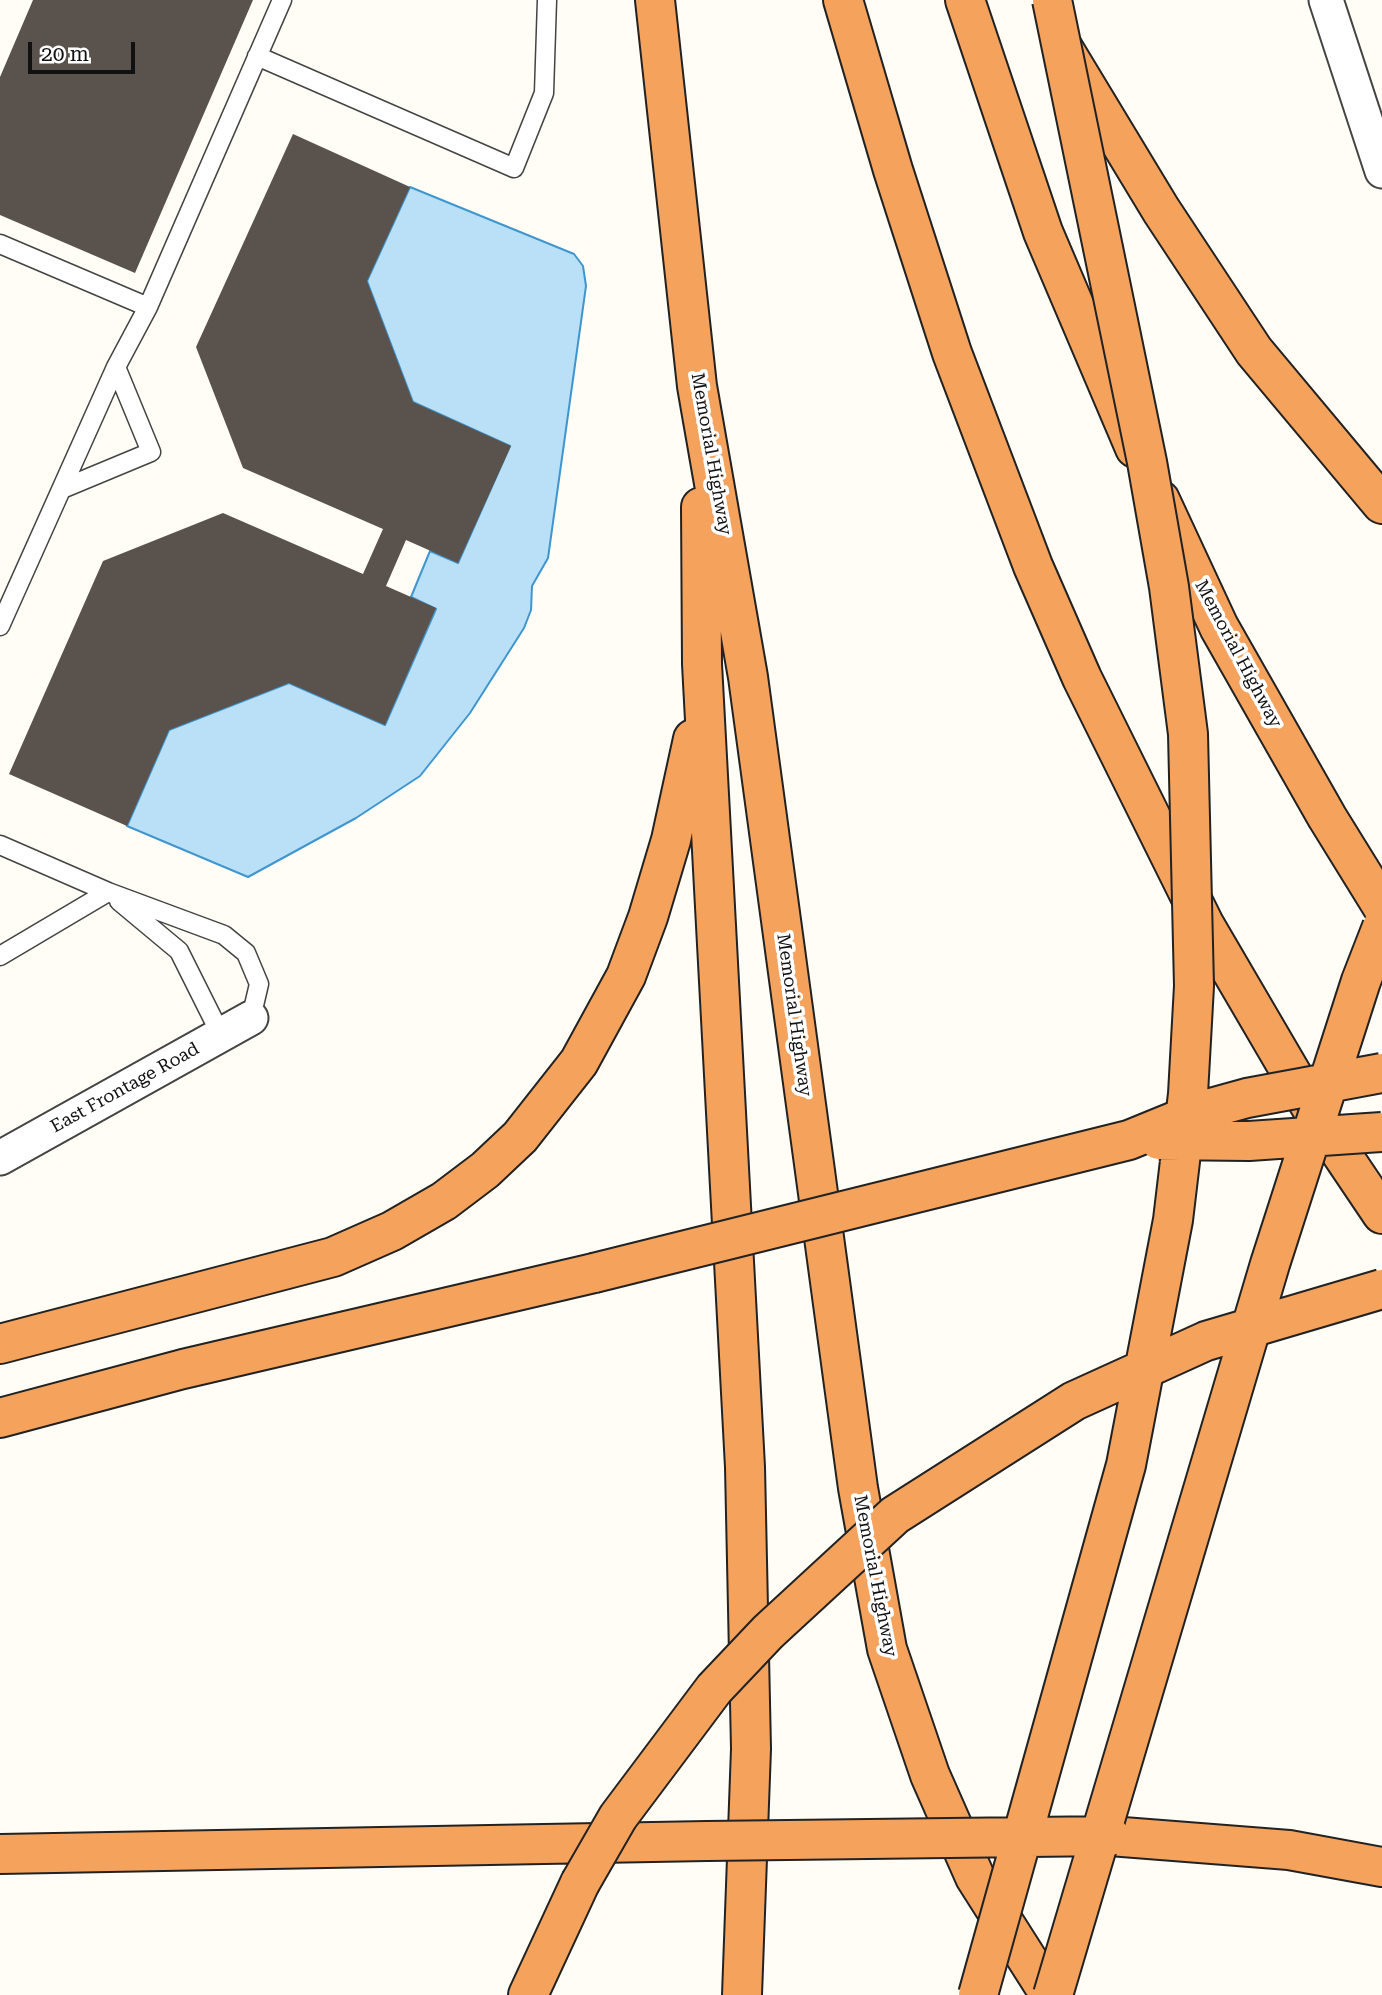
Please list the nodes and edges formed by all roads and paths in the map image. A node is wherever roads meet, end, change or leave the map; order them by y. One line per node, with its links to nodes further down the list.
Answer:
1 (282, 0): 9 (lane)
2 (547, 0): 9 (lane)
3 (655, 0): 15 (highway, Memorial Highway)
4 (843, 0): 31 (highway)
5 (964, 0): 22 (highway, Memorial Highway)
6 (1036, 0): 17 (highway)
7 (1052, 0): 39 (highway, bridge)
8 (1326, 0): 10 (street)
9 (257, 56): 13 (lane)
10 (1372, 108): 11 (street)
11 (1382, 171)
12 (0, 244): 13 (lane)
13 (148, 307): 14 (lane)
14 (116, 367): 16 (lane); 16 (lane)
15 (697, 386): 19 (highway); 40 (highway, Memorial Highway)
16 (62, 489): 18 (lane)
17 (1382, 504)
18 (0, 626)
19 (702, 664): 33 (highway); 38 (highway)
20 (0, 845): 21 (lane)
21 (108, 892): 24 (lane); 25 (lane); 26 (lane)
22 (1382, 906)
23 (1382, 926): 40 (highway, bridge)
24 (0, 956)
25 (251, 1018): 26 (street, East Frontage Road)
26 (221, 1035): 30 (street, East Frontage Road)
27 (1382, 1073): 29 (highway, bridge)
28 (1382, 1132): 29 (highway, bridge)
29 (1129, 1140): 34 (highway, bridge)
30 (0, 1157)
31 (1382, 1214)
32 (1382, 1289): 37 (highway, bridge)
33 (0, 1344)
34 (0, 1418)
35 (0, 1854): 36 (highway, bridge)
36 (1382, 1867)
37 (528, 1995)
38 (742, 1995)
39 (978, 1995)
40 (1051, 1995)

